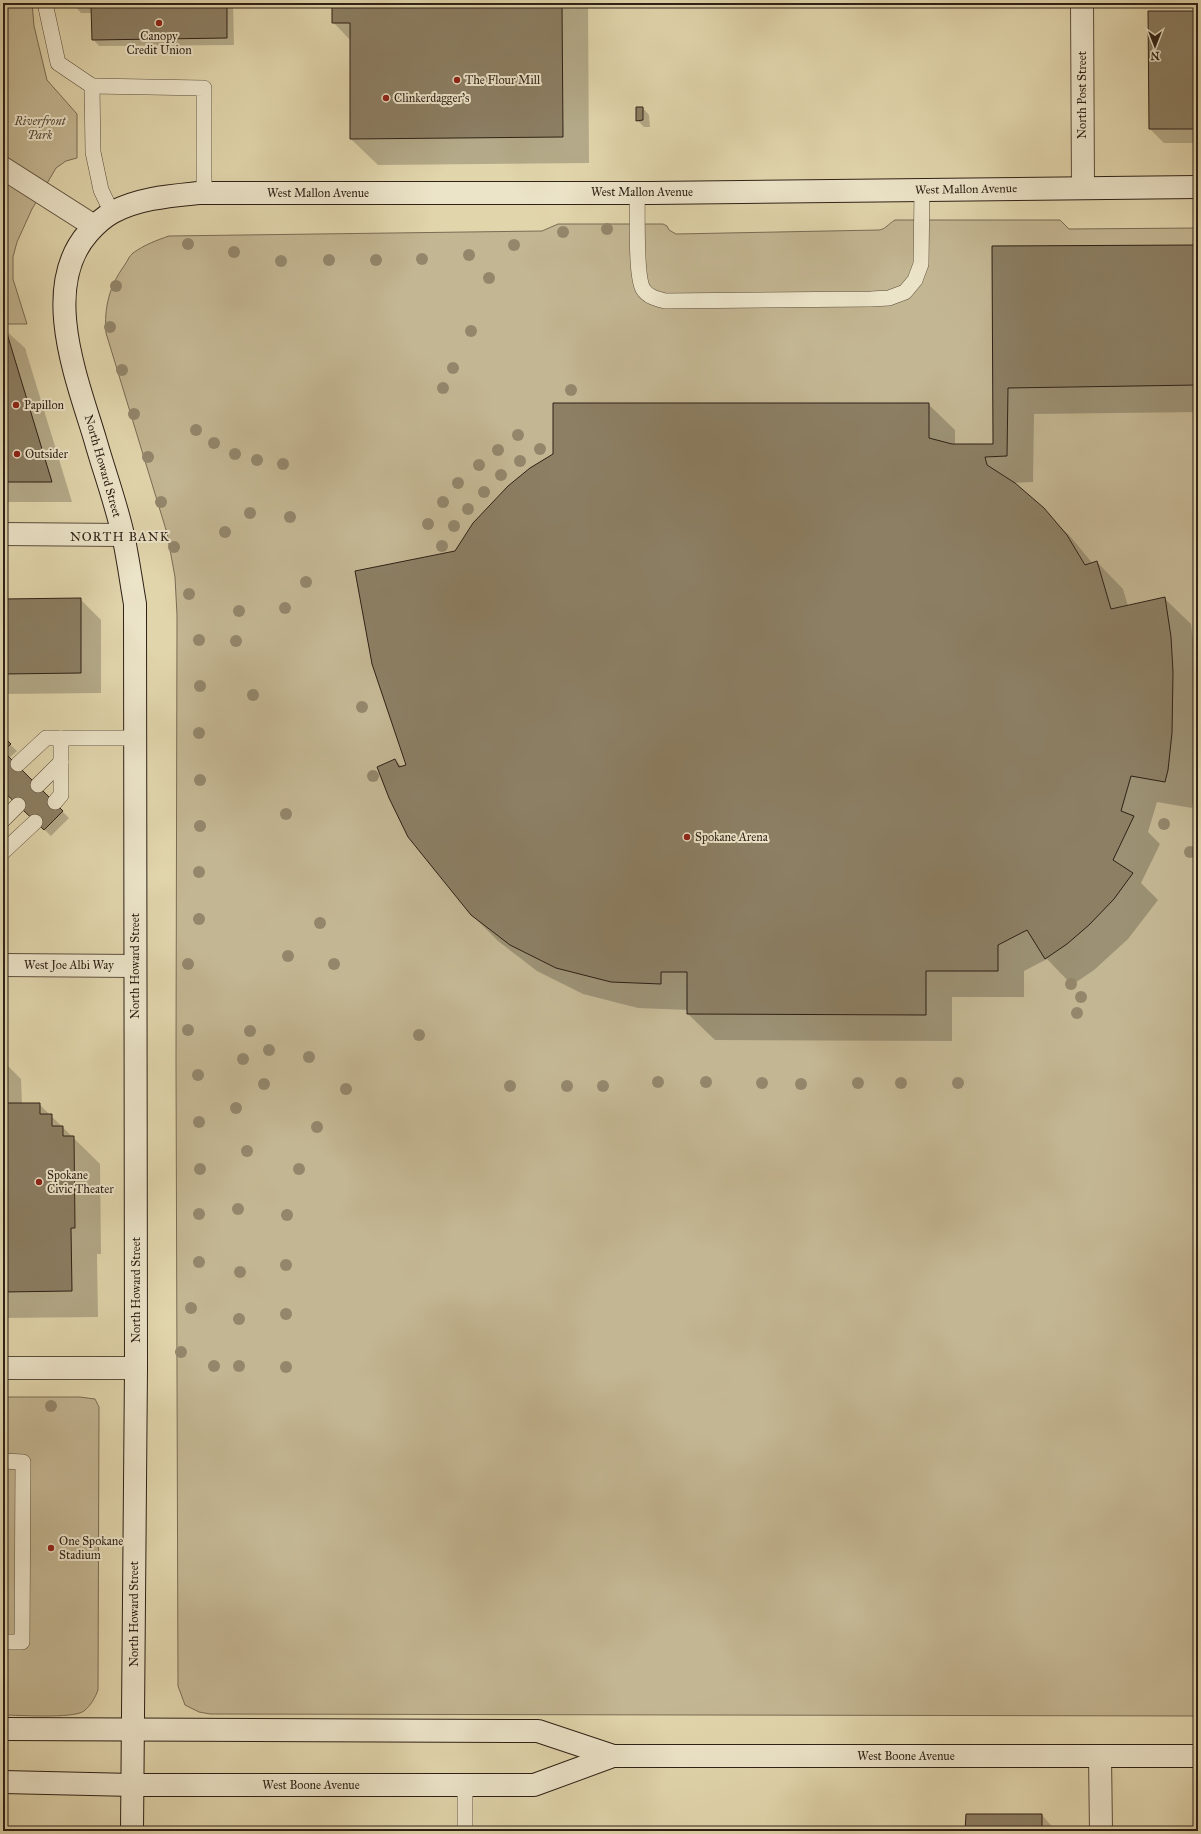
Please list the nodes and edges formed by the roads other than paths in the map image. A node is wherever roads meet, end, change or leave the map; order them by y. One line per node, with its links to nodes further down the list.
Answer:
1 (45, 3): 3 (lane)
2 (1082, 3): 6 (street, North Post Street)
3 (92, 86): 9 (lane); 10 (lane)
4 (3, 168): 11 (street)
5 (1198, 186): 6 (street, West Mallon Avenue)
6 (1083, 188): 7 (street, West Mallon Avenue)
7 (922, 189): 8 (street, West Mallon Avenue); 8 (lane)
8 (637, 192): 9 (street, West Mallon Avenue)
9 (204, 193): 10 (street, West Mallon Avenue)
10 (112, 213): 11 (street, West Mallon Avenue)
11 (94, 226): 13 (street, North Howard Street)
12 (3, 534): 13 (street)
13 (123, 535): 15 (street, North Howard Street)
14 (61, 738): 15 (lane); 16 (lane); 17 (lane)
15 (134, 738): 25 (street, North Howard Street)
16 (61, 762): 18 (lane); 19 (lane)
17 (18, 764)
18 (38, 785)
19 (55, 802)
20 (18, 805): 21 (lane)
21 (3, 820)
22 (35, 822): 23 (lane)
23 (3, 852)
24 (3, 965): 25 (street, West Joe Albi Way)
25 (135, 966): 27 (street, North Howard Street)
26 (3, 1368): 27 (street)
27 (136, 1368): 31 (street, North Howard Street)
28 (3, 1462): 29 (lane)
29 (3, 1642)
30 (3, 1729): 31 (street, West Boone Avenue)
31 (133, 1730): 32 (street, West Boone Avenue); 36 (street, North Howard Street)
32 (613, 1756): 33 (street, West Boone Avenue); 37 (street, West Boone Avenue)
33 (1100, 1756): 34 (street, West Boone Avenue); 40 (street)
34 (1198, 1756)
35 (3, 1782): 36 (street, West Boone Avenue)
36 (133, 1785): 37 (street, West Boone Avenue); 38 (street, North Howard Street)
37 (465, 1785): 39 (lane)
38 (132, 1831)
39 (464, 1831)
40 (1101, 1831)

